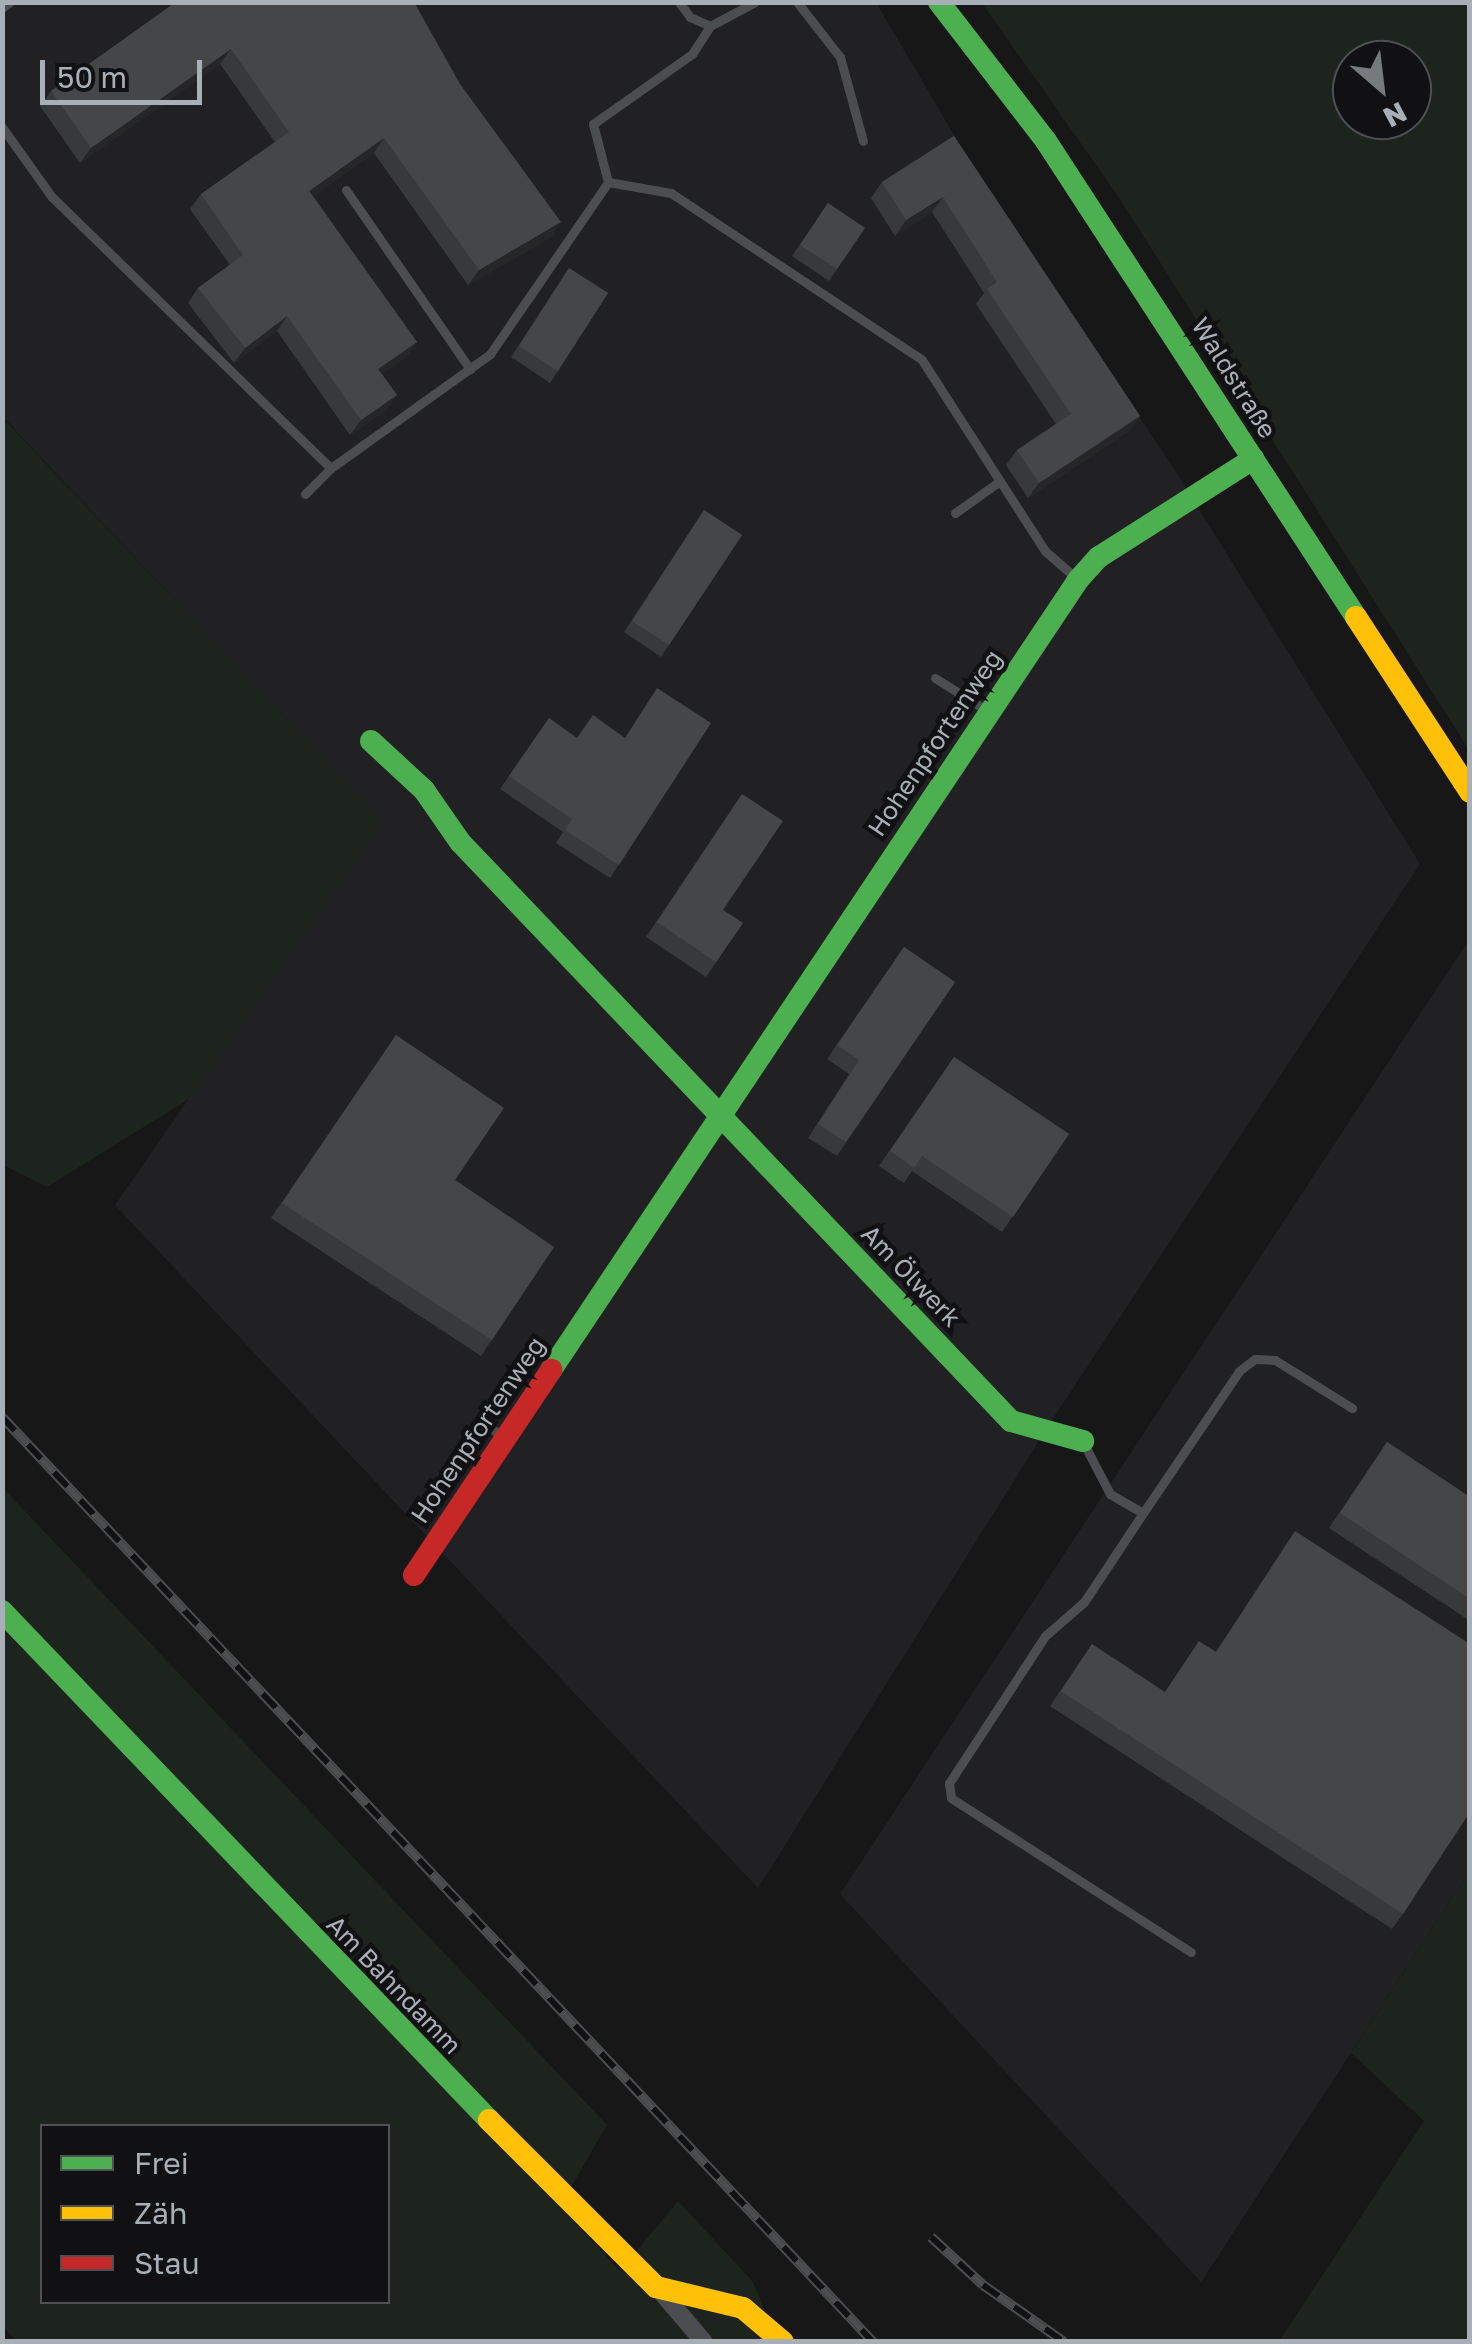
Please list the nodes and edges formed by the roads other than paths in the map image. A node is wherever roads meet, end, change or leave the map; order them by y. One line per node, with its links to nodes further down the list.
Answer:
1 (10, 2): 6 (lane)
2 (679, 2): 7 (lane)
3 (755, 2): 7 (lane)
4 (797, 2): 9 (lane)
5 (938, 2): 13 (street, Waldstraße)
6 (2, 8)
7 (710, 26): 10 (lane)
8 (2, 127): 14 (lane)
9 (863, 141)
10 (608, 182): 12 (lane); 15 (lane)
11 (346, 190): 12 (lane)
12 (470, 369): 14 (lane)
13 (1252, 459): 18 (street, Hohenpfortenweg); 22 (street, Waldstraße)
14 (332, 468): 16 (lane)
15 (1000, 481): 17 (lane); 18 (lane)
16 (305, 494)
17 (955, 513)
18 (1078, 580): 20 (street, Hohenpfortenweg)
19 (935, 678): 20 (lane)
20 (989, 712): 23 (street, Hohenpfortenweg)
21 (371, 740): 23 (street)
22 (1470, 792)
23 (720, 1116): 26 (street, Hohenpfortenweg); 27 (street, Am Ölwerk)
24 (1352, 1408): 28 (lane)
25 (482, 1422): 26 (lane)
26 (505, 1438): 29 (street, Hohenpfortenweg)
27 (1083, 1441): 28 (lane)
28 (1143, 1513): 31 (lane)
29 (414, 1574)
30 (2, 1610): 32 (street, Am Bahndamm)
31 (1191, 1952)
32 (656, 2287): 33 (street); 34 (street)
33 (704, 2342)
34 (783, 2342)

